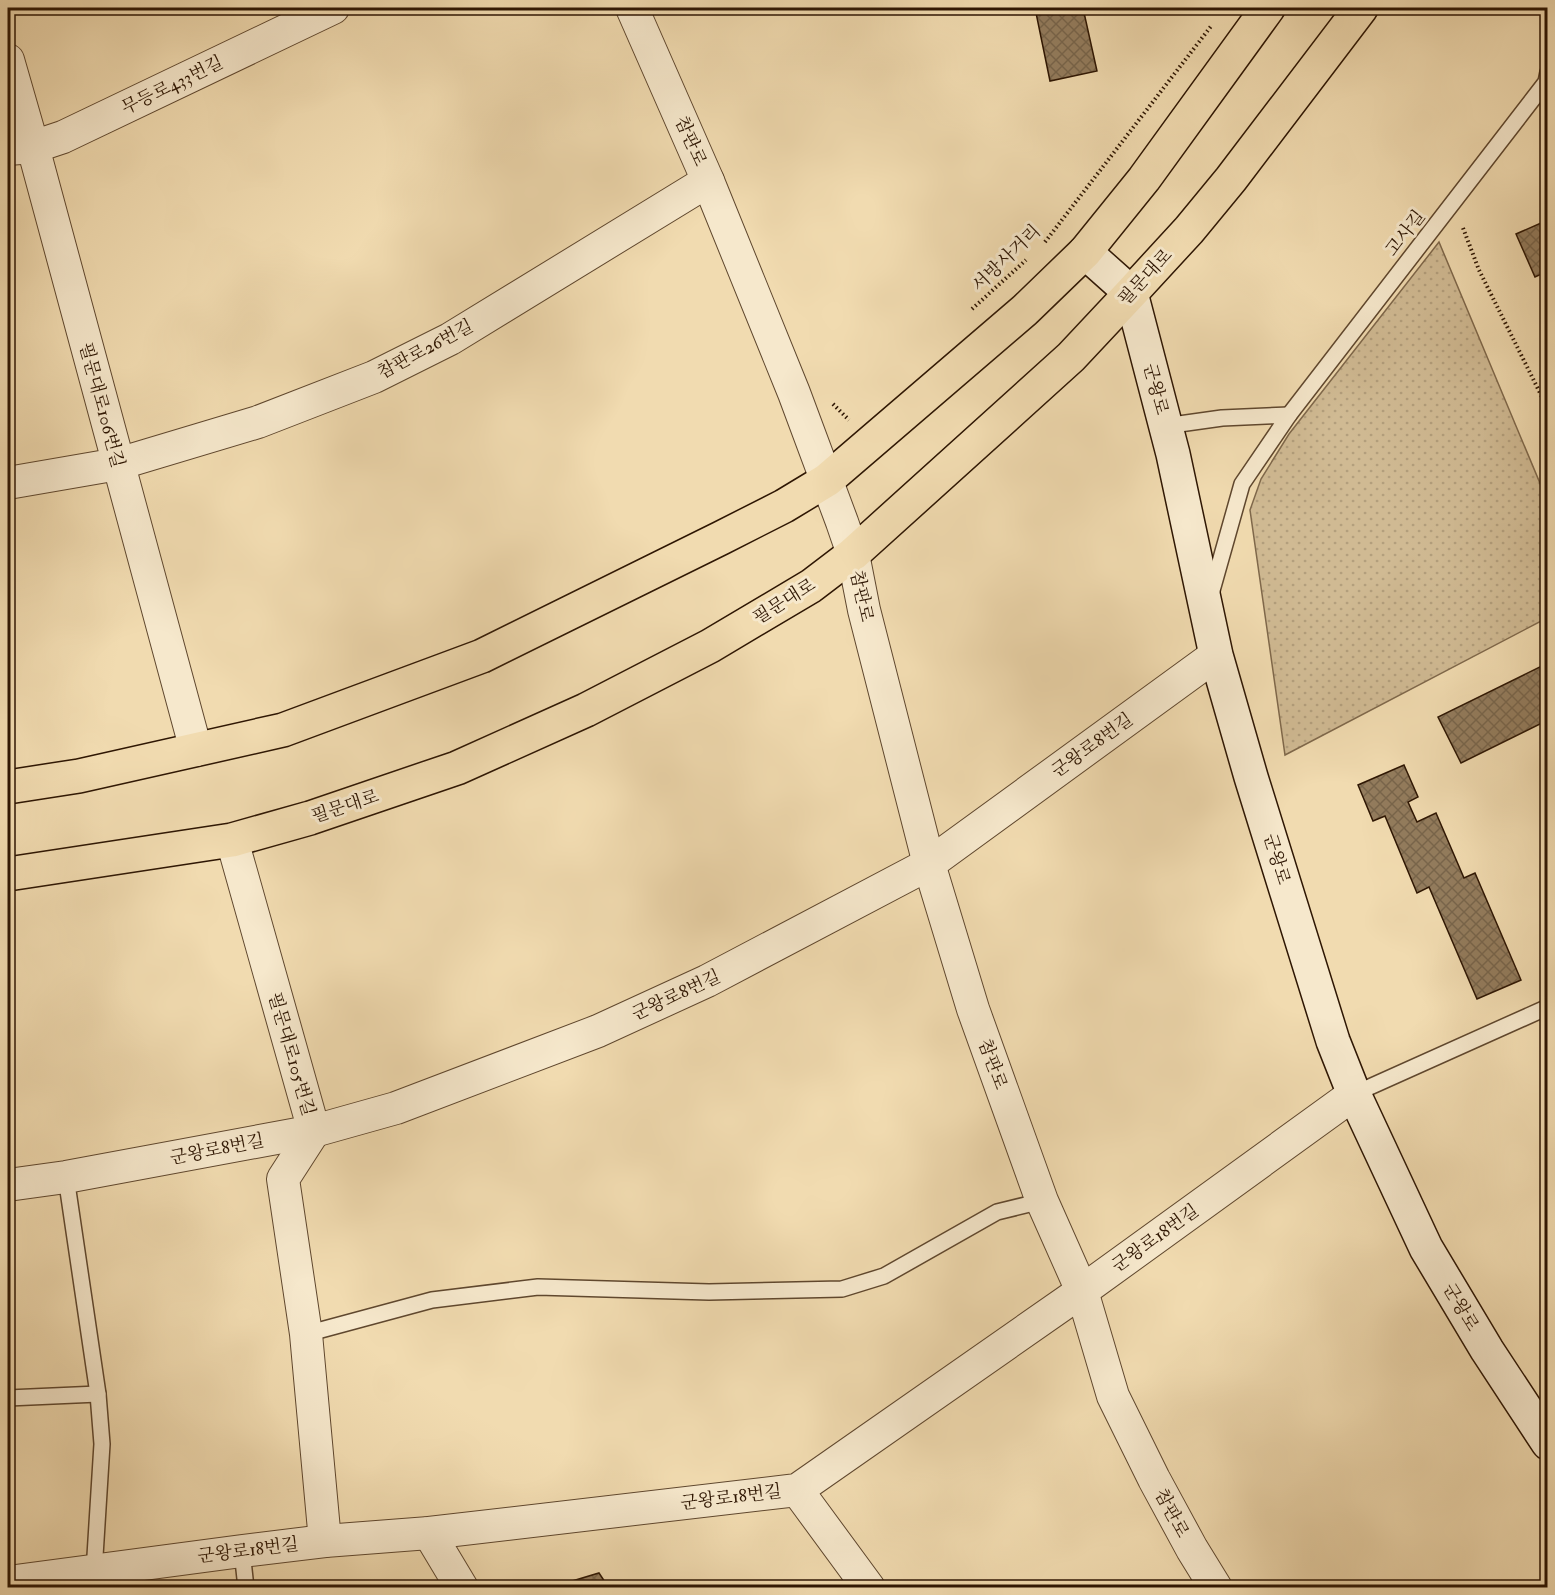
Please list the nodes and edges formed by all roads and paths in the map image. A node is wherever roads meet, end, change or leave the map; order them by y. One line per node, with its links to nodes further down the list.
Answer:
1 (333, 8): 8 (street, 무등로433번길)
2 (632, 8): 9 (street, 참판로)
3 (1268, 8): 12 (main road)
4 (1361, 8): 14 (main road, 필문대로)
5 (1218, 17): 11 (path, 서방사거리)
6 (8, 60): 8 (street, 필문대로106번길)
7 (1548, 72): 10 (lane, 고사길)
8 (20, 148): 21 (street, 필문대로106번길)
9 (708, 181): 21 (street, 참판로26번길); 22 (street, 참판로)
10 (1454, 202): 17 (path); 18 (lane, 고사길)
11 (1044, 244)
12 (1085, 252): 14 (main road); 22 (main road)
13 (1026, 260): 15 (path, 서방사거리)
14 (1131, 293): 20 (main road, 군왕로); 24 (main road, 필문대로)
15 (964, 316)
16 (830, 400): 19 (path)
17 (1548, 409)
18 (1289, 415): 20 (lane); 25 (lane, 고사길)
19 (849, 421)
20 (1166, 426): 25 (main road, 군왕로)
21 (118, 464): 23 (street, 참판로26번길); 27 (street, 필문대로106번길)
22 (826, 480): 24 (street, 참판로); 27 (main road)
23 (8, 483)
24 (853, 554): 29 (main road, 필문대로); 30 (street, 참판로)
25 (1207, 609): 26 (main road, 군왕로)
26 (1216, 655): 30 (street, 군왕로8번길); 33 (main road, 군왕로)
27 (195, 750): 28 (main road)
28 (8, 787)
29 (232, 840): 31 (main road, 필문대로); 34 (street, 필문대로105번길)
30 (929, 864): 34 (street, 군왕로8번길); 37 (street, 참판로)
31 (8, 874)
32 (1548, 1007): 33 (lane)
33 (1353, 1094): 38 (street, 군왕로18번길); 42 (main road, 군왕로)
34 (314, 1131): 35 (street, 군왕로8번길); 39 (street, 필문대로105번길)
35 (66, 1177): 36 (street, 군왕로8번길); 40 (lane)
36 (8, 1185)
37 (1042, 1201): 38 (street, 참판로); 39 (lane)
38 (1082, 1291): 43 (street, 군왕로18번길); 52 (street, 참판로)
39 (306, 1334): 45 (street, 필문대로105번길)
40 (98, 1394): 41 (lane); 47 (lane)
41 (8, 1398)
42 (1548, 1443)
43 (797, 1490): 44 (street, 군왕로18번길); 51 (street)
44 (429, 1533): 45 (street, 군왕로18번길); 50 (street)
45 (325, 1541): 46 (street, 군왕로18번길)
46 (242, 1551): 47 (street, 군왕로18번길); 49 (lane)
47 (94, 1579): 48 (street, 군왕로18번길)
48 (8, 1582)
49 (246, 1587)
50 (462, 1587)
51 (869, 1587)
52 (1216, 1587)

